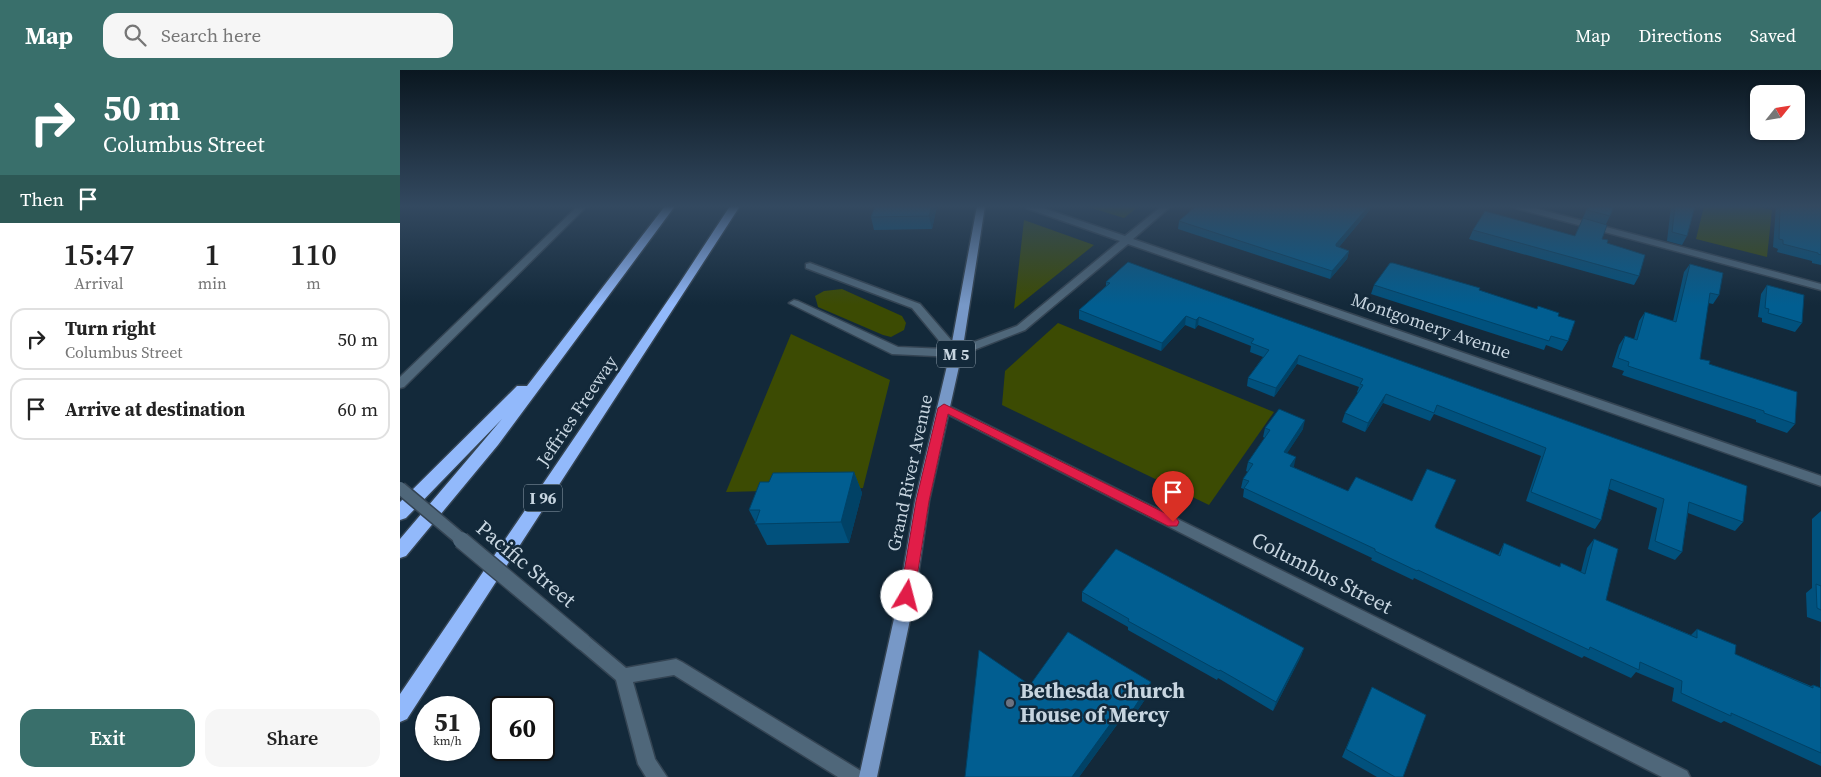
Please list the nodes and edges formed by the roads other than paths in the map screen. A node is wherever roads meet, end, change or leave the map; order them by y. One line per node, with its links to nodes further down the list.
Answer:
1 (549, 239): 12 (street)
2 (645, 239): 10 (highway)
3 (714, 239): 19 (highway, Jeffries Freeway / I 96)
4 (975, 239): 11 (main road, Grand River Avenue / M 5)
5 (1127, 239): 11 (street); 14 (street, Montgomery Avenue)
6 (1641, 239): 8 (street)
7 (810, 266): 11 (street)
8 (1821, 287)
9 (794, 302): 11 (street)
10 (560, 350): 16 (highway); 17 (highway)
11 (956, 353): 13 (main road, Grand River Avenue / M 5)
12 (400, 384)
13 (944, 408): 22 (main road, Grand River Avenue / M 5); 23 (street, Columbus Street)
14 (1821, 481)
15 (400, 488): 18 (street, Pacific Street, bridge)
16 (400, 513)
17 (400, 551)
18 (623, 676): 20 (street); 21 (street)
19 (400, 712)
20 (658, 777)
21 (856, 777)
22 (868, 777)
23 (1681, 777)

